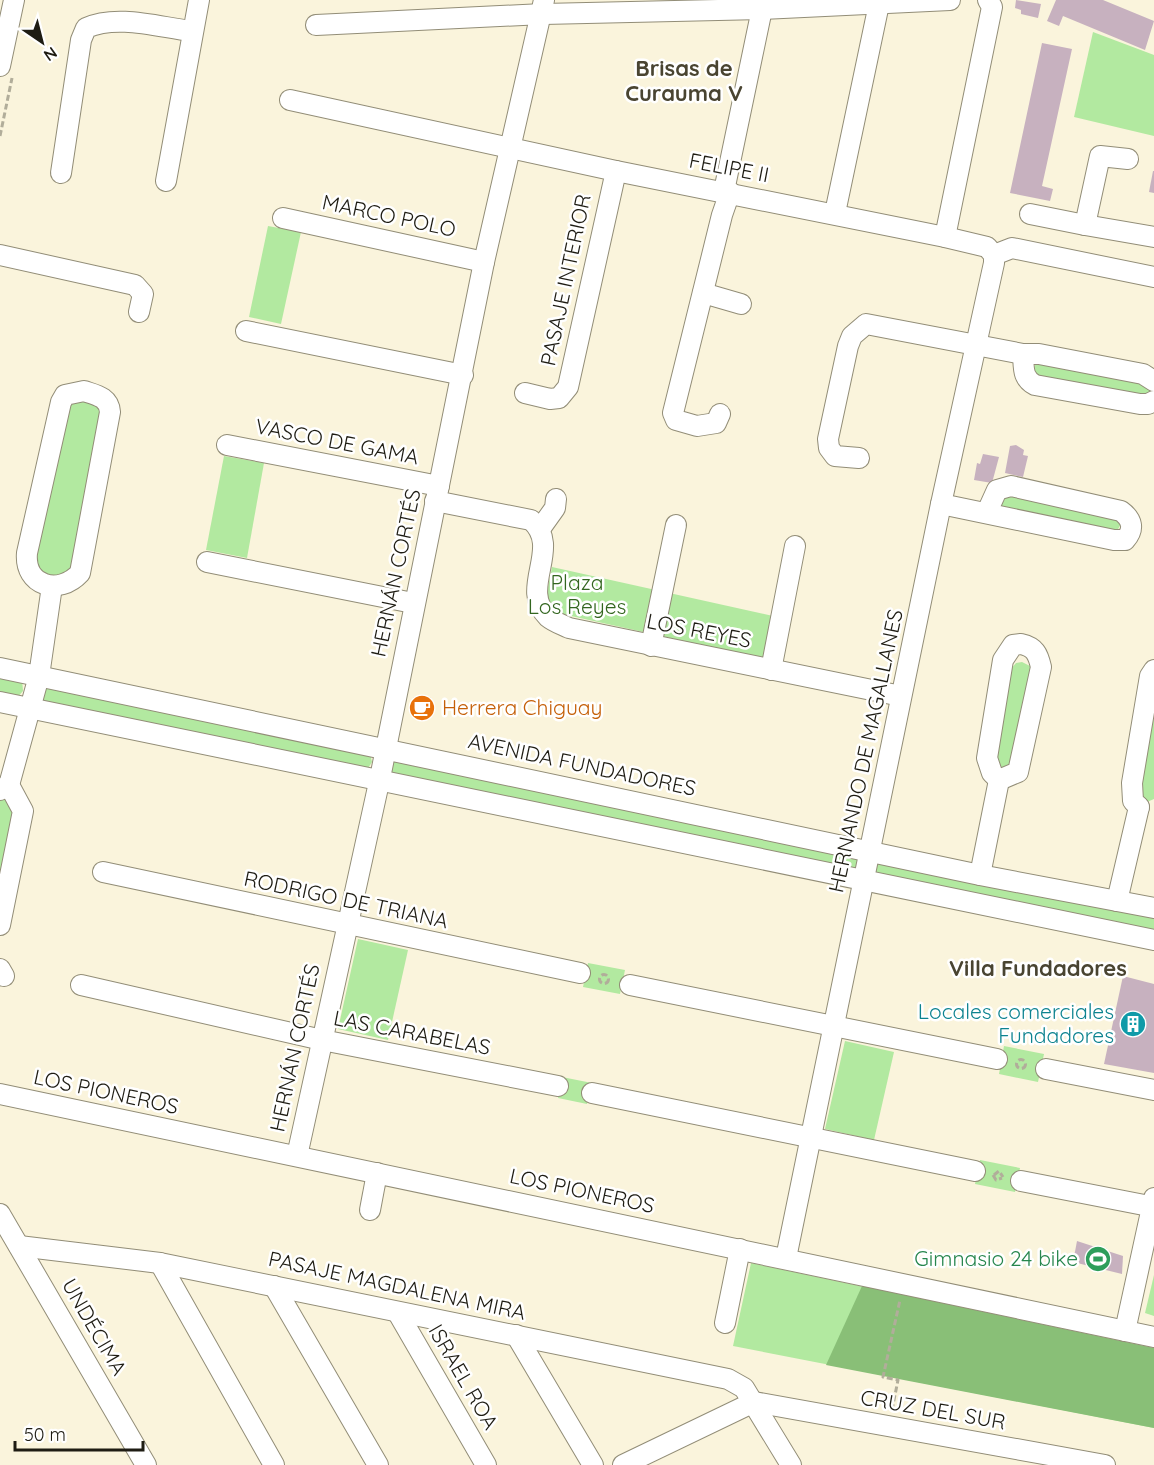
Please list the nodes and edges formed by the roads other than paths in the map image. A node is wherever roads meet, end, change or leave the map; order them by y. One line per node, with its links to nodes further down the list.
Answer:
1 (14, 0): 10 (street)
2 (199, 0): 9 (street)
3 (950, 0): 5 (street)
4 (988, 0): 22 (street)
5 (879, 4): 7 (street); 18 (street)
6 (543, 7): 7 (street); 8 (street); 12 (street, HERNÁN CORTÉS)
7 (762, 9): 17 (street)
8 (316, 25)
9 (191, 31): 15 (street); 16 (street)
10 (0, 66)
11 (290, 100): 12 (street, FELIPE II)
12 (512, 147): 14 (street, FELIPE II); 26 (street, HERNÁN CORTÉS)
13 (1128, 159): 21 (street)
14 (616, 171): 17 (street, FELIPE II); 36 (street, PASAJE INTERIOR)
15 (61, 173)
16 (166, 181)
17 (727, 192): 18 (street, FELIPE II); 28 (street)
18 (835, 213): 22 (street, FELIPE II)
19 (1030, 214): 21 (street)
20 (284, 218): 26 (street, MARCO POLO)
21 (1085, 225): 23 (street)
22 (945, 237): 25 (street, FELIPE II)
23 (1154, 237)
24 (0, 255): 30 (street)
25 (994, 255): 27 (street); 32 (street, HERNANDO DE MAGALLANES)
26 (484, 262): 34 (street, HERNÁN CORTÉS)
27 (1154, 277)
28 (703, 293): 29 (street); 38 (street)
29 (741, 304)
30 (139, 312)
31 (246, 331): 34 (street)
32 (976, 344): 33 (street); 40 (street); 43 (street, HERNANDO DE MAGALLANES)
33 (1023, 354): 35 (street); 37 (street)
34 (463, 375): 41 (street, HERNÁN CORTÉS)
35 (1154, 381)
36 (525, 393)
37 (1154, 401)
38 (720, 414)
39 (227, 445): 41 (street, VASCO DE GAMA)
40 (859, 458)
41 (437, 494): 46 (street); 50 (street, HERNÁN CORTÉS)
42 (556, 499): 46 (street)
43 (941, 504): 44 (street); 56 (street, HERNANDO DE MAGALLANES)
44 (987, 512): 44 (street)
45 (676, 525): 51 (street)
46 (540, 529): 51 (street, LOS REYES)
47 (795, 546): 53 (street)
48 (207, 562): 50 (street)
49 (52, 586): 49 (street); 55 (street)
50 (413, 603): 59 (street, HERNÁN CORTÉS)
51 (651, 646): 53 (street, LOS REYES)
52 (0, 668): 55 (street, AVENIDA FUNDADORES)
53 (771, 670): 56 (street, LOS REYES)
54 (1154, 670): 63 (street)
55 (39, 676): 58 (street); 59 (street, AVENIDA FUNDADORES)
56 (901, 696): 64 (street, HERNANDO DE MAGALLANES)
57 (0, 702): 58 (street)
58 (28, 708): 60 (street); 62 (street)
59 (385, 749): 60 (street, HERNÁN CORTÉS); 64 (street, AVENIDA FUNDADORES)
60 (380, 778): 67 (street); 71 (street, HERNÁN CORTÉS)
61 (999, 780): 61 (street); 66 (street)
62 (4, 788): 70 (street)
63 (1147, 805): 68 (street)
64 (870, 850): 66 (street, AVENIDA FUNDADORES); 67 (street, HERNANDO DE MAGALLANES)
65 (103, 872): 71 (street, RODRIGO DE TRIANA)
66 (980, 875): 68 (street, AVENIDA FUNDADORES)
67 (863, 881): 72 (street); 76 (street, HERNANDO DE MAGALLANES)
68 (1117, 901): 69 (street, AVENIDA FUNDADORES)
69 (1154, 908)
70 (0, 925)
71 (346, 926): 73 (street, RODRIGO DE TRIANA); 77 (street, HERNÁN CORTÉS)
72 (1154, 940)
73 (580, 973)
74 (81, 985): 77 (street, LAS CARABELAS)
75 (630, 985): 76 (street)
76 (834, 1025): 78 (street); 84 (street, HERNANDO DE MAGALLANES)
77 (322, 1040): 80 (street, LAS CARABELAS); 85 (street, HERNÁN CORTÉS)
78 (1007, 1062)
79 (1046, 1069): 81 (street)
80 (558, 1086)
81 (1154, 1090)
82 (0, 1094): 85 (street, LOS PIONEROS)
83 (592, 1094): 84 (street)
84 (811, 1136): 86 (street); 94 (street, HERNANDO DE MAGALLANES)
85 (297, 1156): 87 (street, LOS PIONEROS)
86 (975, 1171)
87 (377, 1173): 90 (street); 93 (street, LOS PIONEROS)
88 (1012, 1179): 89 (street)
89 (1153, 1204): 99 (street)
90 (370, 1210)
91 (0, 1214): 92 (street, UNDÉCIMA)
92 (19, 1246): 95 (street, PASAJE MAGDALENA MIRA); 103 (street, UNDÉCIMA)
93 (740, 1249): 94 (street, LOS PIONEROS); 98 (street)
94 (786, 1258): 99 (street, LOS PIONEROS)
95 (160, 1263): 96 (street, PASAJE MAGDALENA MIRA); 104 (street)
96 (274, 1286): 97 (street, PASAJE MAGDALENA MIRA); 105 (street)
97 (398, 1313): 100 (street, PASAJE MAGDALENA MIRA); 106 (street, ISRAEL ROA)
98 (725, 1323)
99 (1125, 1331): 101 (street, LOS PIONEROS)
100 (516, 1335): 102 (street, PASAJE MAGDALENA MIRA); 107 (street)
101 (1154, 1337)
102 (754, 1402): 108 (street); 109 (street, PASAJE MAGDALENA MIRA); 110 (street, CRUZ DEL SUR)
103 (147, 1465)
104 (274, 1465)
105 (378, 1465)
106 (486, 1465)
107 (593, 1465)
108 (623, 1465)
109 (791, 1465)
110 (1105, 1465)

